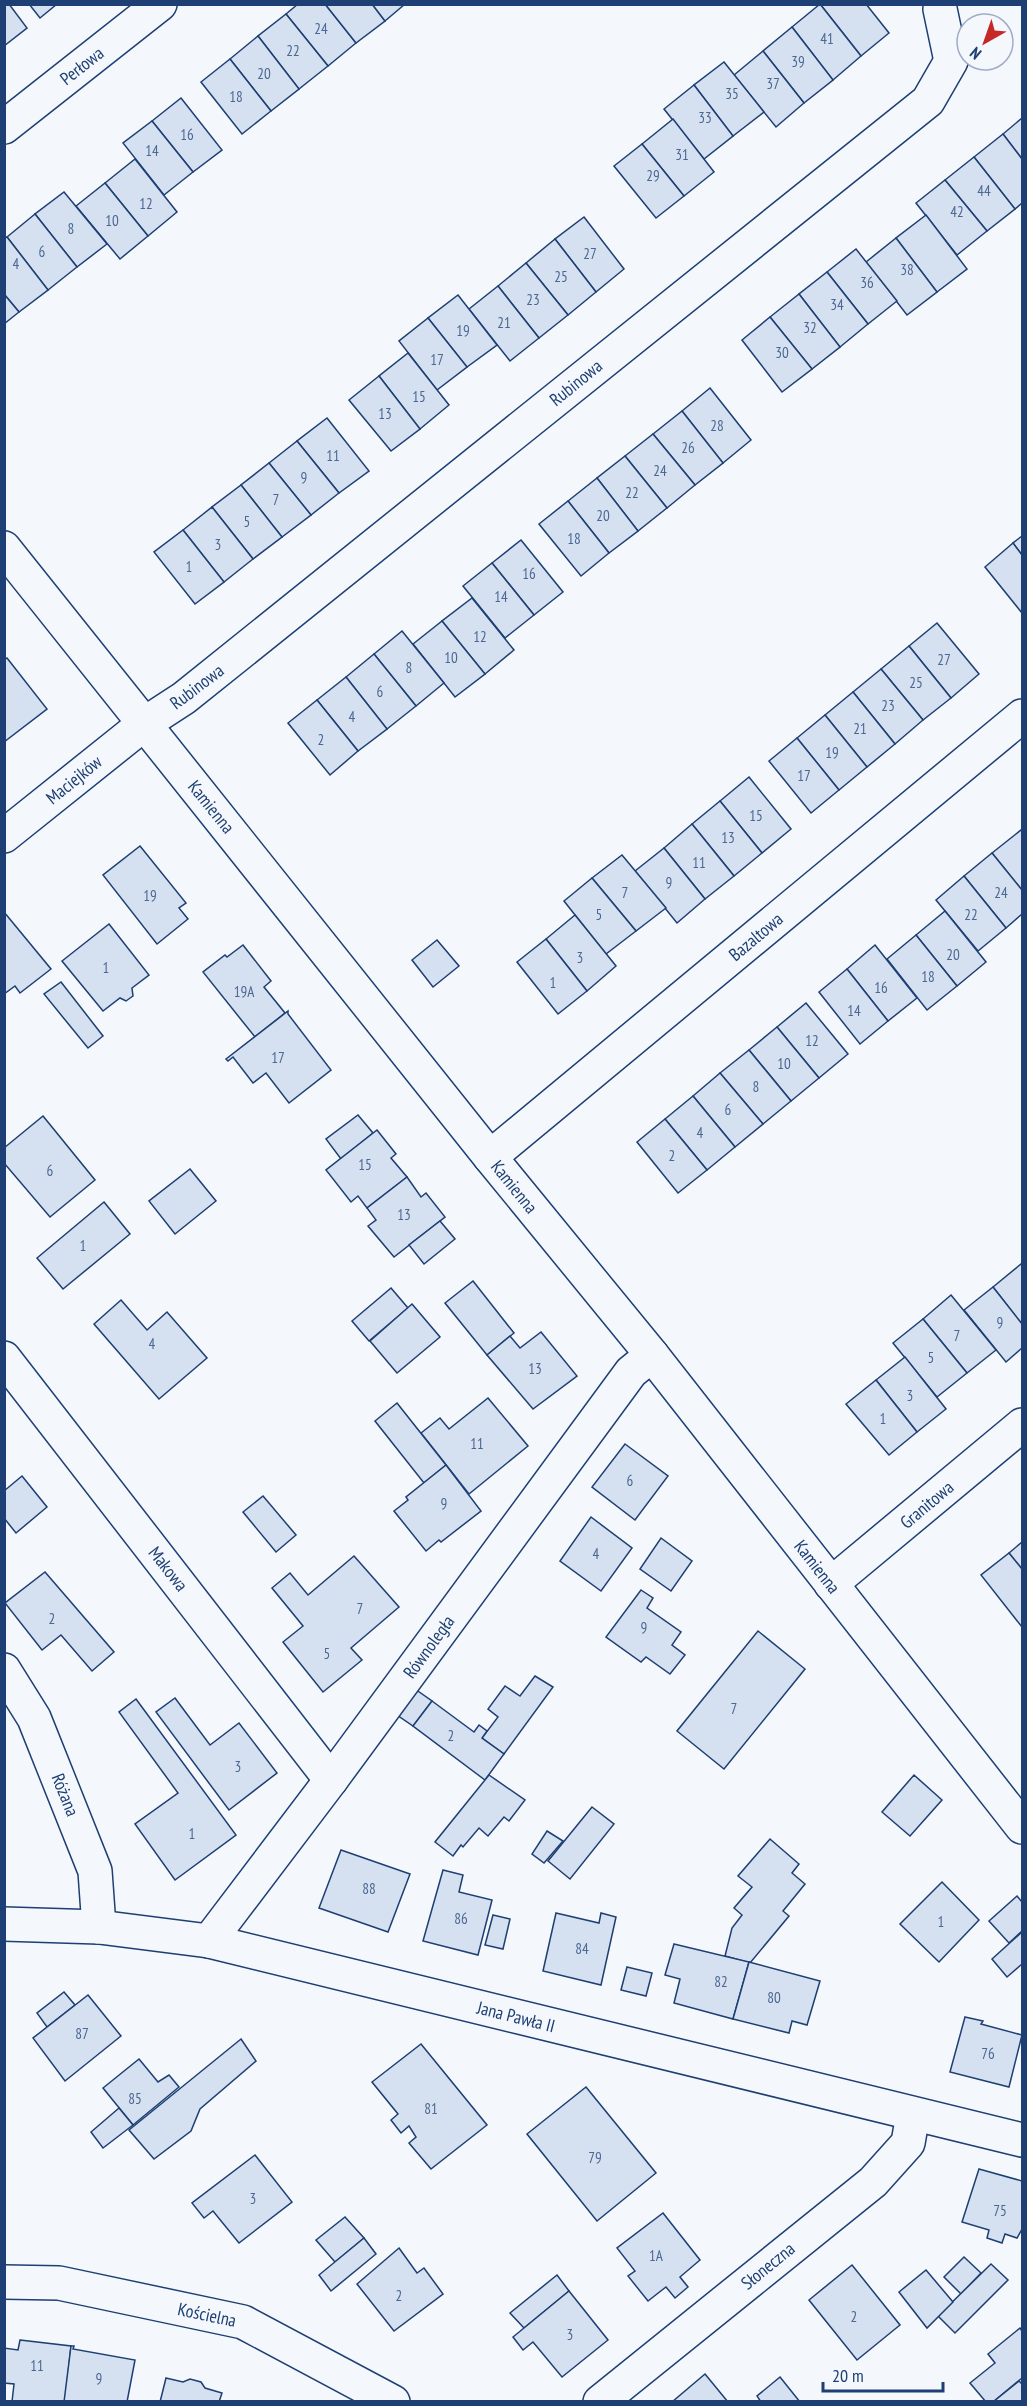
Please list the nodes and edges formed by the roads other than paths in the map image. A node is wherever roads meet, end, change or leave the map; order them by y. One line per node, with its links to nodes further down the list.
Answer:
1 (160, 4): 3 (street, Perłowa)
2 (940, 9): 6 (street, Rubinowa)
3 (4, 127)
4 (4, 548): 6 (street, Kamienna)
5 (1023, 716): 8 (street, Bazaltowa)
6 (144, 724): 7 (street, Maciejków); 8 (street, Kamienna)
7 (4, 836)
8 (490, 1157): 9 (street, Kamienna)
9 (652, 1355): 12 (street, Kamienna); 14 (street, Równoległa)
10 (4, 1358): 14 (street, Makowa)
11 (1023, 1425): 12 (street, Granitowa)
12 (831, 1584): 15 (street, Kamienna)
13 (4, 1670): 17 (street, Różana)
14 (331, 1780): 18 (street, Równoległa)
15 (1023, 1827)
16 (4, 1924): 17 (street, Jana Pawła II)
17 (99, 1927): 18 (street, Jana Pawła II)
18 (209, 1941): 19 (street, Jana Pawła II)
19 (913, 2114): 20 (street, Jana Pawła II); 23 (street, Słoneczna)
20 (1023, 2140)
21 (4, 2282): 22 (street, Kościelna)
22 (393, 2402)
23 (600, 2402)

